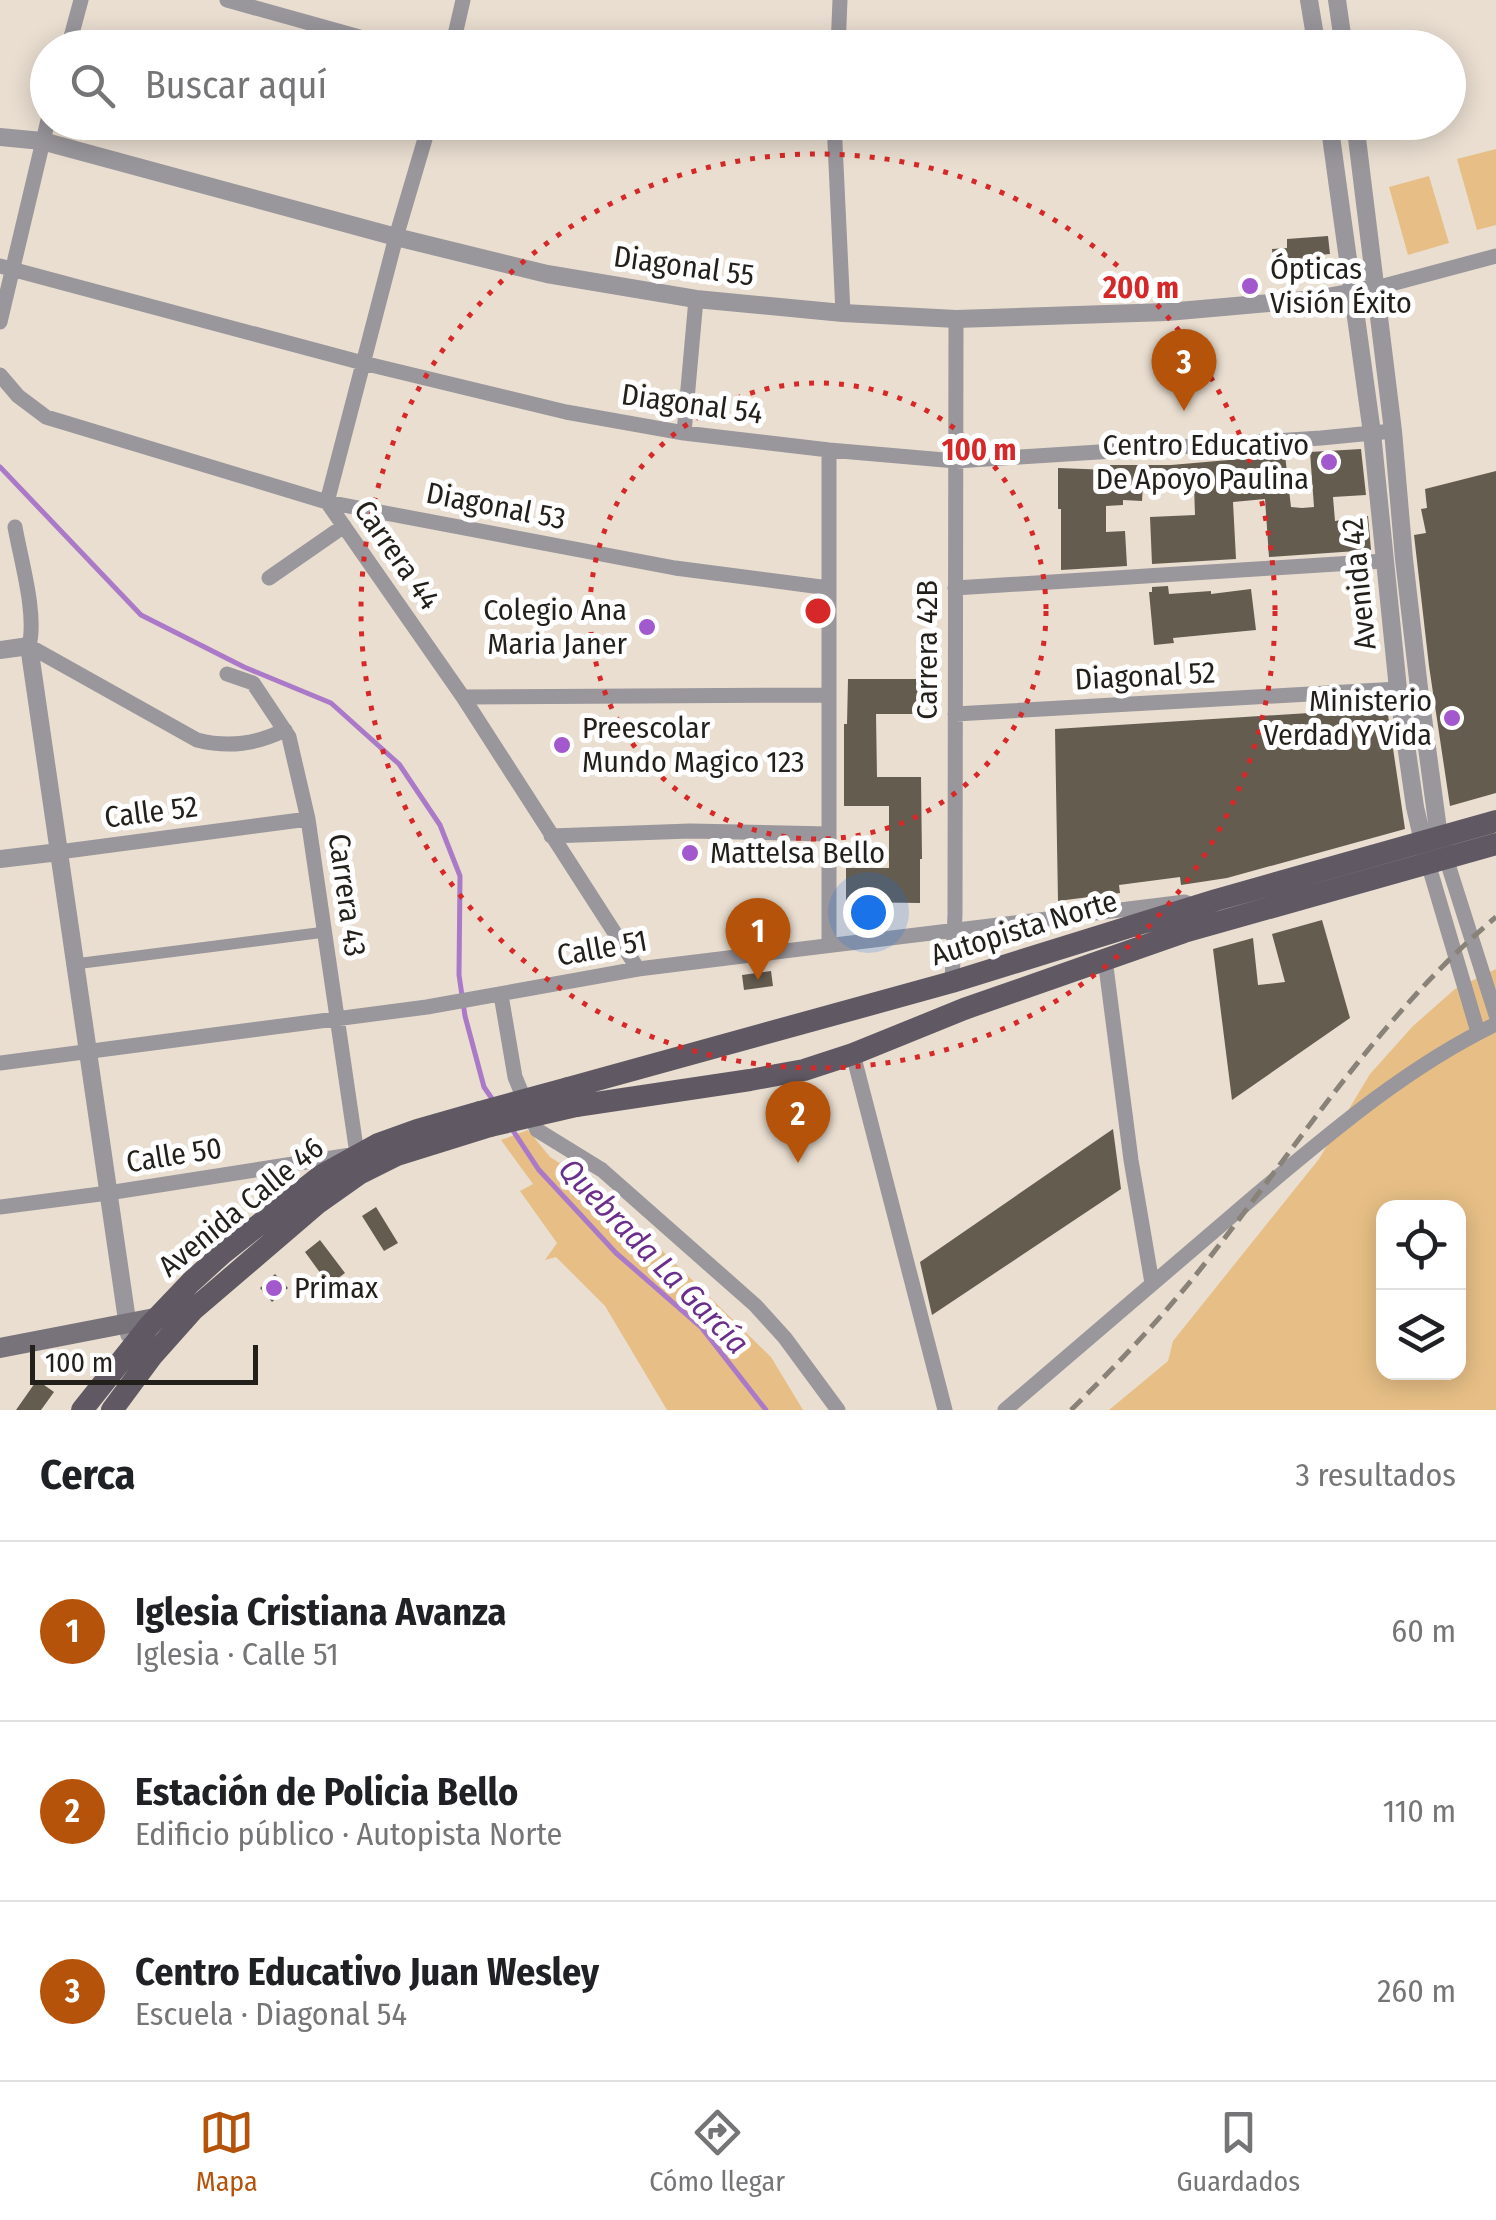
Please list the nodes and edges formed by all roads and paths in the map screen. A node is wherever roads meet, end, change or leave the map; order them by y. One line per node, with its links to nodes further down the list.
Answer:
1 (81, 0): 7 (street)
2 (226, 0): 8 (street)
3 (463, 0): 9 (street)
4 (840, 0): 10 (street)
5 (1309, 0): 11 (street)
6 (1337, 0): 12 (street)
7 (73, 30)
8 (334, 30)
9 (456, 30)
10 (839, 30)
11 (1314, 30)
12 (1341, 30)
13 (0, 136): 14 (street, Diagonal 55)
14 (30, 140)
15 (34, 140): 20 (street, Diagonal 55)
16 (425, 140): 21 (street, Carrera 44)
17 (835, 140): 27 (street)
18 (1332, 140): 25 (street, Avenida 42)
19 (1357, 140): 24 (street, Avenida 42)
20 (42, 141): 21 (street, Diagonal 55); 23 (street)
21 (396, 237): 26 (street, Diagonal 55); 30 (street, Carrera 44)
22 (1496, 256): 24 (street)
23 (6, 268): 29 (street); 30 (street, Diagonal 54)
24 (1376, 288): 25 (street, Diagonal 55); 32 (street, Avenida 42)
25 (1354, 292): 28 (street, Diagonal 55); 34 (street, Avenida 42)
26 (696, 299): 27 (street, Diagonal 55); 33 (street)
27 (843, 313): 28 (street, Diagonal 55)
28 (956, 319): 36 (street, Carrera 42B)
29 (0, 322)
30 (363, 362): 33 (street, Diagonal 54); 37 (street, Carrera 44)
31 (0, 375): 37 (street, Diagonal 53)
32 (1393, 431): 34 (street, Diagonal 54); 57 (street, Avenida 42)
33 (684, 433): 35 (street, Diagonal 54)
34 (1372, 433): 36 (street, Diagonal 54); 40 (street, Avenida 42)
35 (829, 450): 36 (street, Diagonal 54); 42 (street)
36 (956, 461): 43 (street, Carrera 42B)
37 (327, 502): 38 (street, Carrera 44); 42 (street, Diagonal 53)
38 (344, 526): 41 (street); 49 (street, Carrera 44)
39 (15, 527): 44 (street)
40 (1384, 562): 43 (street); 47 (street, Avenida 42)
41 (269, 578)
42 (829, 588): 48 (street)
43 (955, 588): 50 (street, Carrera 42B)
44 (29, 646): 45 (street); 51 (street); 58 (street)
45 (0, 650)
46 (227, 674): 51 (street, Carrera 43)
47 (1398, 689): 50 (street, Diagonal 52); 57 (street, Avenida 42)
48 (829, 695): 49 (street); 54 (street)
49 (463, 697): 55 (street, Carrera 44)
50 (954, 714): 61 (street, Carrera 42B)
51 (285, 730): 52 (street, Carrera 43)
52 (308, 819): 58 (street, Calle 52); 62 (street, Carrera 43)
53 (1496, 820): 57 (main road, Autopista Norte)
54 (828, 834): 55 (street); 63 (street)
55 (551, 836): 66 (street, Carrera 44)
56 (1496, 844): 57 (main road, Autopista Norte)
57 (1434, 850): 60 (main road, Autopista Norte); 64 (main road, Autopista Norte); 69 (street, Avenida 42); 72 (street, Avenida 42)
58 (59, 852): 59 (street, Calle 52); 65 (street)
59 (0, 859)
60 (1216, 900): 61 (street, Calle 51); 67 (main road, Autopista Norte)
61 (955, 928): 63 (street, Calle 51); 67 (street, Carrera 42B)
62 (325, 932): 65 (street); 70 (street, Carrera 43)
63 (829, 945): 66 (street, Calle 51)
64 (1105, 960): 74 (main road, Autopista Norte); 81 (street)
65 (75, 964): 73 (street)
66 (638, 968): 68 (street, Calle 51)
67 (952, 982): 76 (main road, Autopista Norte)
68 (500, 994): 70 (street, Calle 51); 91 (street)
69 (1496, 1015)
70 (337, 1019): 73 (street, Calle 51); 78 (street, Carrera 43)
71 (1496, 1024): 72 (street)
72 (1478, 1032): 81 (street)
73 (88, 1052): 75 (street, Calle 51); 79 (street)
74 (853, 1054): 76 (main road, Autopista Norte); 88 (street)
75 (0, 1063)
76 (572, 1097): 77 (main road, bridge)
77 (485, 1119): 78 (main road, Avenida Calle 46); 82 (main road, Avenida Calle 46)
78 (357, 1154): 79 (street, Calle 50); 83 (main road, Avenida Calle 46)
79 (108, 1194): 80 (street, Calle 50); 84 (street)
80 (0, 1207)
81 (1152, 1283): 94 (street)
82 (193, 1310): 83 (main road); 87 (main road, Avenida Calle 46)
83 (156, 1318): 84 (main road); 86 (main road, Avenida Calle 46)
84 (127, 1323): 85 (main road); 86 (street)
85 (0, 1348)
86 (131, 1348): 87 (street); 89 (main road, Avenida Calle 46)
87 (136, 1378): 90 (main road, Avenida Calle 46)
88 (940, 1388): 92 (street); 93 (street)
89 (82, 1410)
90 (112, 1410)
91 (838, 1410)
92 (945, 1410)
93 (959, 1410)
94 (1005, 1410)

